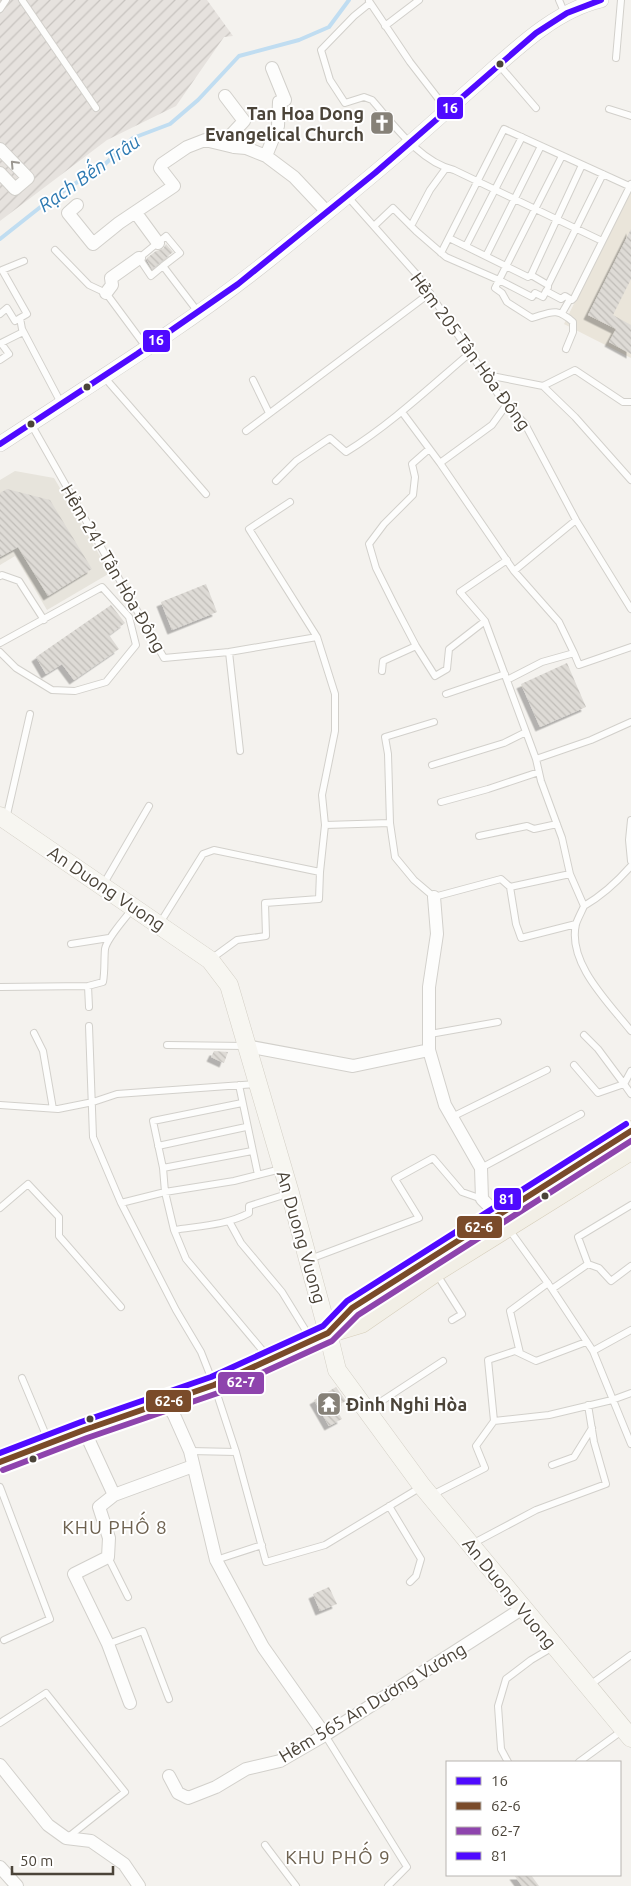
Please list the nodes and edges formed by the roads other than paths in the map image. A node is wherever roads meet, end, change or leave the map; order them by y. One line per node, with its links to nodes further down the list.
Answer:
1 (6, 0): 8 (lane)
2 (22, 0): 15 (lane)
3 (419, 0): 10 (lane)
4 (559, 0): 9 (lane)
5 (601, 0): 9 (street)
6 (621, 0): 11 (lane)
7 (369, 1): 10 (lane); 21 (lane)
8 (0, 8)
9 (564, 14): 12 (street)
10 (385, 26): 18 (lane)
11 (616, 58)
12 (498, 64): 16 (lane); 18 (street)
13 (272, 68): 25 (street)
14 (225, 96): 23 (street)
15 (96, 108)
16 (536, 108)
17 (609, 109): 19 (lane)
18 (447, 110): 21 (street)
19 (631, 116)
20 (522, 137): 22 (lane); 31 (lane); 33 (lane)
21 (410, 143): 28 (lane); 34 (street)
22 (541, 146): 26 (lane); 35 (lane)
23 (234, 147): 25 (street); 39 (street)
24 (0, 149): 29 (street, one-way to 24)
25 (266, 156): 38 (street)
26 (562, 156): 27 (lane); 37 (lane)
27 (582, 165): 30 (lane); 40 (lane)
28 (446, 168): 31 (lane); 42 (lane)
29 (0, 173)
30 (603, 174): 32 (lane); 43 (lane)
31 (477, 182): 33 (lane); 44 (lane)
32 (630, 185): 45 (lane)
33 (495, 190): 35 (lane); 47 (lane)
34 (347, 196): 38 (street); 41 (lane, Hẻm 205 Tân Hòa Đông)
35 (515, 200): 37 (lane); 50 (lane)
36 (77, 205): 39 (street)
37 (535, 209): 40 (lane); 54 (lane)
38 (327, 212): 62 (street)
39 (136, 213): 46 (street)
40 (557, 220): 43 (lane); 56 (lane)
41 (374, 226): 42 (lane); 60 (lane, Hẻm 205 Tân Hòa Đông)
42 (411, 226): 49 (lane)
43 (576, 229): 45 (lane); 58 (lane)
44 (449, 238): 47 (lane); 49 (lane)
45 (602, 241): 61 (lane)
46 (158, 243): 51 (lane); 53 (lane)
47 (466, 246): 50 (lane)
48 (55, 250): 59 (lane)
49 (442, 253): 57 (lane)
50 (486, 256): 54 (lane)
51 (138, 258): 53 (lane); 59 (street)
52 (24, 261): 55 (lane)
53 (163, 266): 62 (lane)
54 (506, 266): 56 (lane); 57 (lane)
55 (1, 270): 65 (lane)
56 (531, 275): 58 (lane)
57 (499, 280): 58 (lane); 63 (lane)
58 (547, 288): 61 (lane)
59 (106, 293): 68 (lane)
60 (430, 293): 70 (lane, Hẻm 205 Tân Hòa Đông); 80 (lane)
61 (570, 299): 63 (lane)
62 (198, 312): 68 (street)
63 (562, 313): 69 (lane)
64 (0, 314): 65 (lane)
65 (20, 318): 66 (lane)
66 (23, 332): 67 (lane); 77 (lane)
67 (0, 343): 71 (lane)
68 (147, 348): 73 (street)
69 (566, 349)
70 (470, 353): 72 (lane, Hẻm 205 Tân Hòa Đông); 79 (lane)
71 (0, 360)
72 (487, 375): 75 (lane); 78 (lane, Hẻm 205 Tân Hòa Đông)
73 (104, 377): 77 (street); 88 (lane)
74 (252, 380): 80 (lane)
75 (543, 386): 76 (lane); 86 (lane)
76 (631, 402)
77 (62, 404): 81 (street)
78 (508, 404): 85 (lane); 90 (lane, Hẻm 205 Tân Hòa Đông)
79 (402, 412): 84 (lane); 87 (lane)
80 (269, 414): 82 (lane)
81 (31, 424): 83 (street); 102 (lane, Hẻm 241 Tân Hòa Đông)
82 (246, 431)
83 (0, 444)
84 (429, 449): 85 (lane); 99 (lane)
85 (440, 463): 91 (lane)
86 (631, 480)
87 (276, 481)
88 (206, 494)
89 (290, 502): 97 (lane)
90 (576, 520): 92 (lane); 94 (lane, Hẻm 205 Tân Hòa Đông)
91 (507, 560): 92 (lane); 96 (lane)
92 (514, 571): 103 (lane)
93 (0, 576): 95 (lane)
94 (631, 609)
95 (44, 620): 98 (lane); 101 (lane)
96 (485, 621): 99 (lane); 105 (lane)
97 (317, 637): 102 (lane, Hẻm 241 Tân Hòa Đông); 121 (lane)
98 (0, 643)
99 (416, 646): 104 (lane)
100 (631, 647): 103 (lane)
101 (0, 652)
102 (229, 652): 111 (lane)
103 (574, 653): 105 (lane)
104 (382, 671)
105 (506, 677): 106 (lane); 110 (lane)
106 (446, 694)
107 (30, 714): 117 (lane)
108 (434, 722): 119 (lane)
109 (631, 722): 112 (lane)
110 (526, 732): 112 (lane); 113 (lane)
111 (240, 751)
112 (536, 759): 114 (lane)
113 (432, 765)
114 (539, 772): 115 (lane); 120 (lane)
115 (441, 802)
116 (148, 806): 127 (lane)
117 (3, 818): 127 (main road, An Duong Vuong)
118 (631, 820): 123 (lane)
119 (390, 823): 121 (lane); 129 (lane)
120 (557, 824): 122 (lane); 126 (lane)
121 (325, 825): 125 (lane)
122 (478, 836)
123 (631, 861)
124 (631, 866): 130 (lane)
125 (320, 872): 132 (lane); 136 (lane)
126 (570, 874): 128 (lane); 130 (lane)
127 (102, 885): 131 (main road, An Duong Vuong)
128 (510, 887): 129 (lane); 133 (lane)
129 (434, 897): 144 (street)
130 (584, 906): 133 (lane)
131 (133, 908): 132 (main road, An Duong Vuong); 134 (lane)
132 (160, 924): 136 (main road, An Duong Vuong)
133 (576, 924): 142 (lane)
134 (109, 938): 135 (lane); 137 (lane)
135 (71, 944)
136 (210, 960): 147 (main road, An Duong Vuong)
137 (88, 986): 138 (lane); 139 (lane)
138 (0, 987)
139 (89, 1007)
140 (498, 1022): 144 (lane)
141 (89, 1026): 156 (lane)
142 (631, 1031)
143 (34, 1033): 159 (lane)
144 (430, 1034): 148 (street)
145 (584, 1035): 153 (lane)
146 (167, 1045): 147 (lane)
147 (246, 1046): 148 (street); 152 (main road, An Duong Vuong)
148 (429, 1050): 161 (street)
149 (574, 1065): 153 (lane)
150 (547, 1070): 161 (lane)
151 (631, 1071): 153 (lane)
152 (258, 1084): 154 (lane); 169 (main road, An Duong Vuong)
153 (624, 1084): 155 (lane)
154 (239, 1085): 156 (lane); 157 (lane)
155 (631, 1094)
156 (93, 1102): 159 (lane); 174 (lane)
157 (242, 1103): 162 (lane); 164 (lane)
158 (0, 1105): 159 (lane)
159 (53, 1109)
160 (581, 1114): 168 (lane)
161 (452, 1117): 168 (street)
162 (246, 1127): 164 (lane); 166 (lane)
163 (631, 1131): 178 (main road)
164 (158, 1146): 167 (lane)
165 (631, 1150): 178 (main road)
166 (252, 1151): 167 (lane); 170 (lane)
167 (163, 1168): 171 (lane)
168 (481, 1168): 173 (street)
169 (282, 1169): 170 (lane); 172 (main road, An Duong Vuong)
170 (258, 1175): 171 (lane)
171 (166, 1192): 174 (lane); 179 (lane)
172 (290, 1193): 177 (lane); 180 (main road, An Duong Vuong)
173 (482, 1199): 178 (street); 180 (lane)
174 (121, 1203): 195 (lane)
175 (631, 1205): 181 (lane)
176 (0, 1208): 185 (lane)
177 (229, 1221): 179 (lane); 188 (lane)
178 (503, 1221): 183 (main road); 184 (lane); 188 (main road)
179 (174, 1230): 192 (lane)
180 (308, 1260): 188 (main road, An Duong Vuong)
181 (588, 1264): 182 (lane); 184 (lane)
182 (631, 1266)
183 (436, 1272): 186 (lane); 188 (main road)
184 (550, 1286): 189 (lane); 191 (lane)
185 (121, 1307)
186 (452, 1320)
187 (631, 1330): 190 (lane)
188 (320, 1336): 192 (main road); 200 (main road, An Duong Vuong)
189 (586, 1342): 190 (lane); 191 (lane)
190 (593, 1351): 197 (lane)
191 (520, 1353): 201 (lane)
192 (270, 1360): 195 (main road)
193 (443, 1361): 200 (lane)
194 (22, 1378): 204 (lane)
195 (214, 1385): 198 (main road); 207 (lane)
196 (631, 1393): 197 (lane)
197 (612, 1400): 199 (lane); 205 (lane)
198 (166, 1401): 203 (main road); 206 (street)
199 (588, 1405): 201 (lane); 202 (lane)
200 (367, 1411): 212 (main road, An Duong Vuong)
201 (494, 1421): 212 (lane)
202 (592, 1428): 209 (lane); 216 (lane)
203 (84, 1430): 204 (main road); 213 (street)
204 (50, 1443): 208 (main road)
205 (631, 1444)
206 (190, 1451): 207 (lane); 210 (street)
207 (236, 1452): 215 (lane)
208 (0, 1462)
209 (552, 1465)
210 (193, 1466): 213 (street); 218 (street)
211 (0, 1487): 222 (lane)
212 (426, 1491): 214 (lane); 216 (main road, An Duong Vuong)
213 (114, 1495): 217 (street)
214 (390, 1506): 215 (lane); 219 (lane)
215 (262, 1545): 218 (lane)
216 (471, 1545): 221 (main road, An Duong Vuong)
217 (108, 1557): 220 (lane); 223 (street)
218 (216, 1560): 231 (street)
219 (410, 1582)
220 (128, 1597)
221 (523, 1608): 224 (main road, An Duong Vuong); 231 (street, Hẻm 565 An Dương Vương)
222 (4, 1640)
223 (108, 1644): 227 (lane); 228 (street)
224 (554, 1646): 226 (main road, An Duong Vuong); 232 (lane)
225 (631, 1655): 226 (lane)
226 (588, 1687): 230 (main road, An Duong Vuong)
227 (169, 1699)
228 (130, 1703)
229 (0, 1723): 236 (lane)
230 (627, 1734): 233 (lane)
231 (325, 1735): 235 (street, Hẻm 565 An Dương Vương); 242 (lane)
232 (507, 1761)
233 (581, 1761)
234 (0, 1764): 236 (street)
235 (169, 1776)
236 (66, 1838): 240 (street)
237 (265, 1845): 241 (lane)
238 (0, 1867): 239 (street)
239 (17, 1886)
240 (139, 1886)
241 (296, 1886)
242 (388, 1886)

